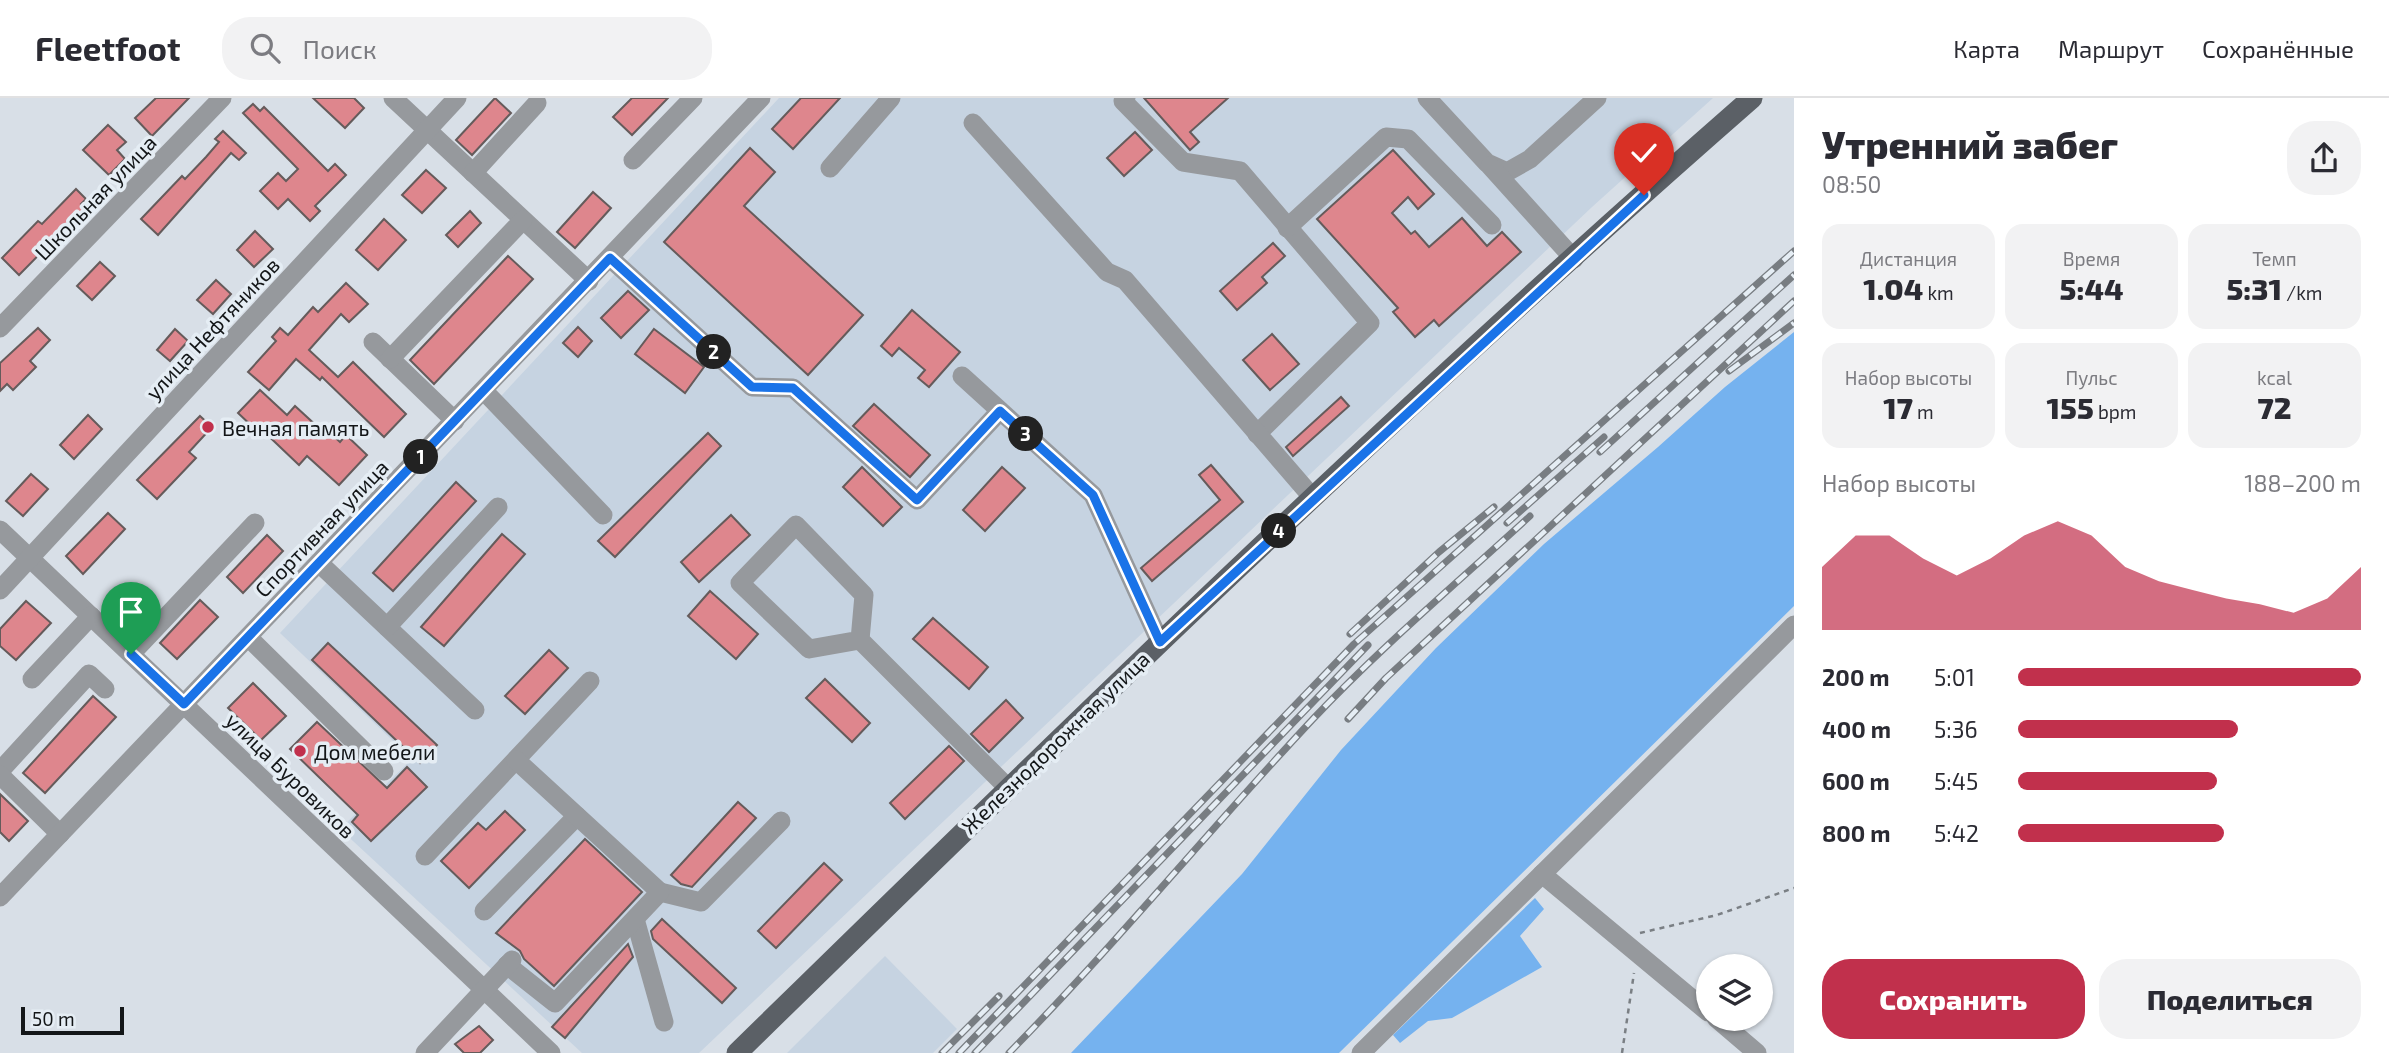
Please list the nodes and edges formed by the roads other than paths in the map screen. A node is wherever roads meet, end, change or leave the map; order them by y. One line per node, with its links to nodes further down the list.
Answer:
1 (222, 98): 24 (street, Школьная улица)
2 (393, 98): 13 (street)
3 (457, 98): 13 (street, улица Нефтяников)
4 (693, 98): 14 (street)
5 (761, 98): 21 (street, Спортивная улица)
6 (891, 98): 16 (street)
7 (1126, 98): 20 (street)
8 (1427, 98): 15 (street)
9 (1597, 98): 15 (street)
10 (1752, 98): 22 (main road, Железнодорожная улица)
11 (537, 100): 17 (street)
12 (974, 123): 31 (street)
13 (427, 130): 17 (street); 37 (street, улица Нефтяников)
14 (633, 160)
15 (1487, 163): 22 (street)
16 (830, 168)
17 (473, 173): 18 (street)
18 (523, 220): 23 (street); 26 (street)
19 (1492, 225): 20 (street)
20 (1287, 228): 31 (street)
21 (610, 258): 23 (street, Спортивная улица); 29 (street)
22 (1574, 259): 32 (main road, Железнодорожная улица)
23 (589, 281): 28 (street, Спортивная улица)
24 (0, 327)
25 (373, 342): 26 (street)
26 (390, 359): 30 (street)
27 (962, 376): 29 (street)
28 (484, 391): 30 (street, Спортивная улица); 34 (street)
29 (1000, 411): 45 (street)
30 (454, 421): 38 (street, Спортивная улица)
31 (1257, 434): 32 (street)
32 (1313, 498): 45 (main road, Железнодорожная улица)
33 (498, 507): 42 (street)
34 (603, 515)
35 (255, 523): 46 (street)
36 (0, 530): 37 (street, улица Буровиков)
37 (30, 558): 39 (street, улица Нефтяников); 40 (street, улица Буровиков)
38 (319, 563): 42 (street); 43 (street, Спортивная улица)
39 (0, 590)
40 (91, 616): 46 (street, улица Буровиков); 47 (street)
41 (1794, 625): 60 (street)
42 (387, 627): 51 (street)
43 (248, 637): 50 (street, Спортивная улица); 53 (street)
44 (860, 640): 44 (street); 55 (street)
45 (1160, 642): 55 (main road, Железнодорожная улица)
46 (131, 654): 50 (street, улица Буровиков)
47 (32, 679)
48 (590, 681): 52 (street)
49 (105, 689): 54 (street)
50 (184, 704): 58 (street, Спортивная улица); 65 (street, улица Буровиков)
51 (475, 710)
52 (516, 760): 56 (street); 59 (street)
53 (384, 771)
54 (0, 773): 58 (street)
55 (1008, 788): 71 (main road, Железнодорожная улица)
56 (577, 816): 61 (street); 63 (street)
57 (781, 821): 61 (street)
58 (60, 834): 62 (street, Спортивная улица)
59 (425, 856)
60 (1542, 874): 66 (street); 72 (street)
61 (660, 892): 64 (street)
62 (0, 897)
63 (484, 911)
64 (635, 919): 65 (street); 67 (street)
65 (483, 990): 69 (street); 70 (street, улица Буровиков)
66 (1696, 1002)
67 (664, 1022)
68 (1731, 1031): 73 (street)
69 (425, 1053)
70 (551, 1053)
71 (737, 1053)
72 (1361, 1053)
73 (1757, 1053)

